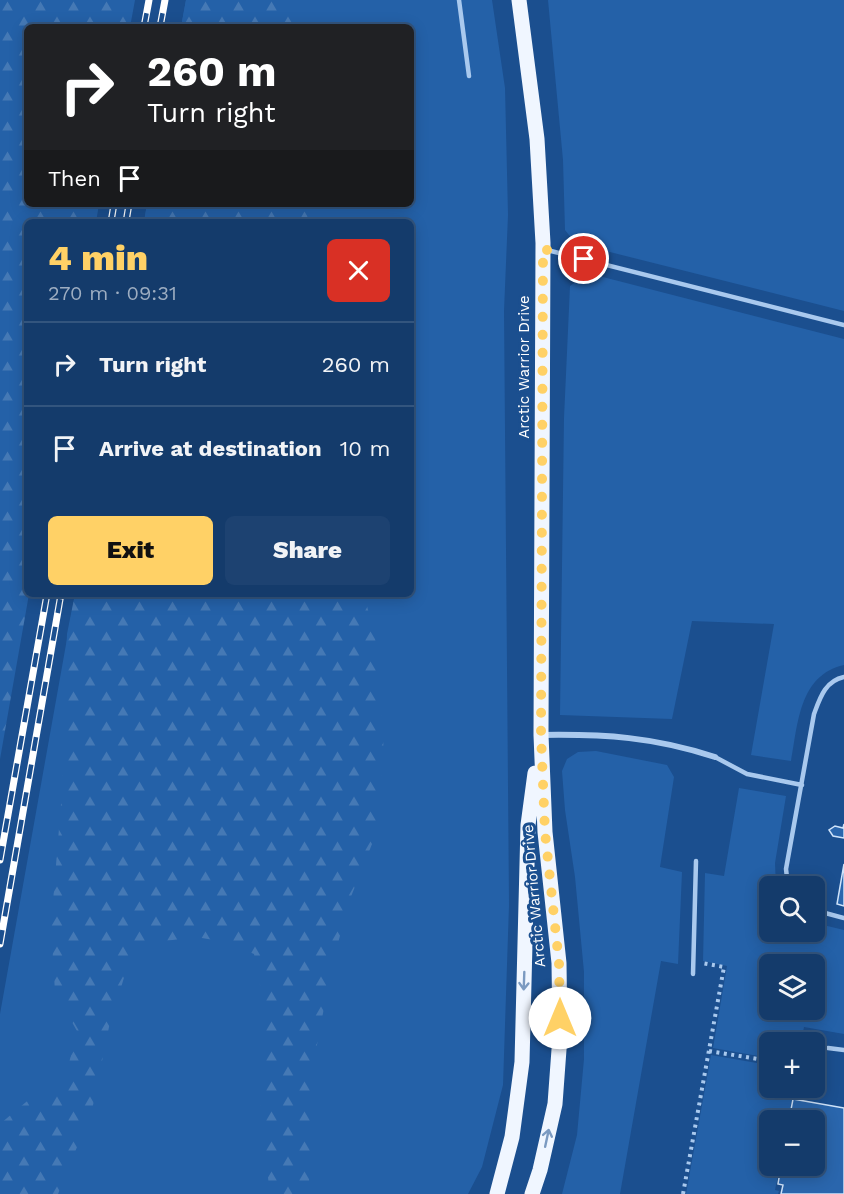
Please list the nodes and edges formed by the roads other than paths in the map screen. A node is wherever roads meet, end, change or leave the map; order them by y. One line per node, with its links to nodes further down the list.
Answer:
1 (459, 0): 3 (lane)
2 (519, 0): 4 (main road, Arctic Warrior Drive)
3 (469, 76)
4 (543, 249): 5 (lane); 7 (main road, Arctic Warrior Drive)
5 (844, 325)
6 (844, 677): 9 (lane)
7 (541, 735): 8 (street); 17 (main road, Arctic Warrior Drive, one-way to 17); 18 (main road, Arctic Warrior Drive, one-way to 7)
8 (715, 757): 9 (lane)
9 (802, 785): 11 (lane)
10 (696, 861): 14 (lane)
11 (787, 876)
12 (825, 913): 13 (lane)
13 (844, 918)
14 (693, 974)
15 (828, 1048): 16 (lane)
16 (844, 1050)
17 (497, 1194)
18 (532, 1194)

